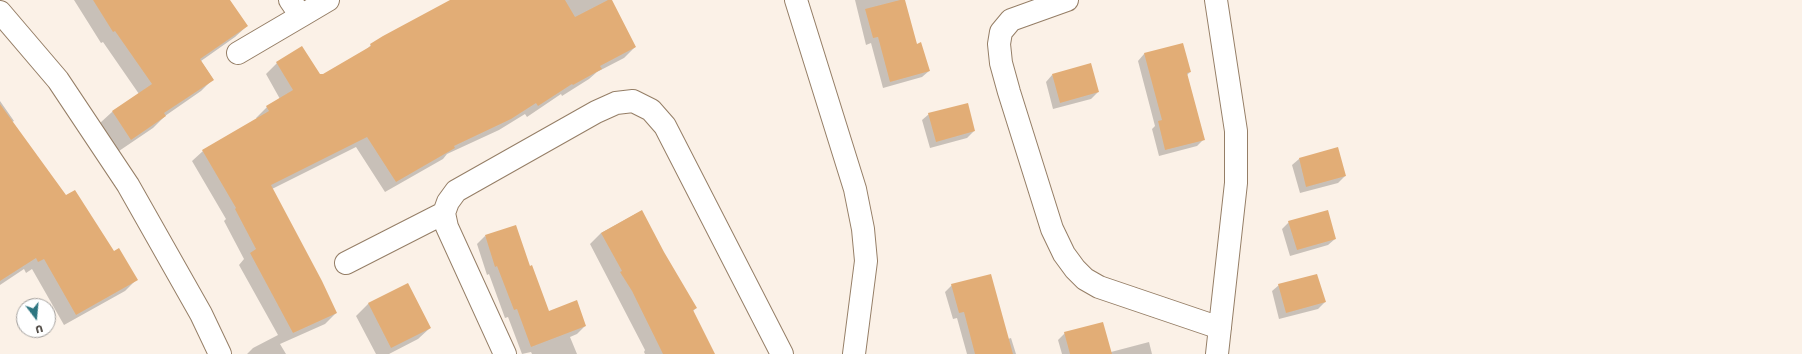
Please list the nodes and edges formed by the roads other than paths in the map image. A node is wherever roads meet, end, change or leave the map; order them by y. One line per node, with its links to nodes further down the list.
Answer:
1 (328, 0): 5 (street)
2 (796, 0): 14 (street)
3 (1067, 0): 10 (street)
4 (1216, 0): 10 (street)
5 (296, 8): 7 (street)
6 (0, 12): 11 (street)
7 (238, 53)
8 (444, 213): 9 (street); 12 (street); 13 (street)
9 (346, 262)
10 (1220, 328): 15 (street)
11 (220, 354)
12 (505, 354)
13 (782, 354)
14 (854, 354)
15 (1217, 354)

